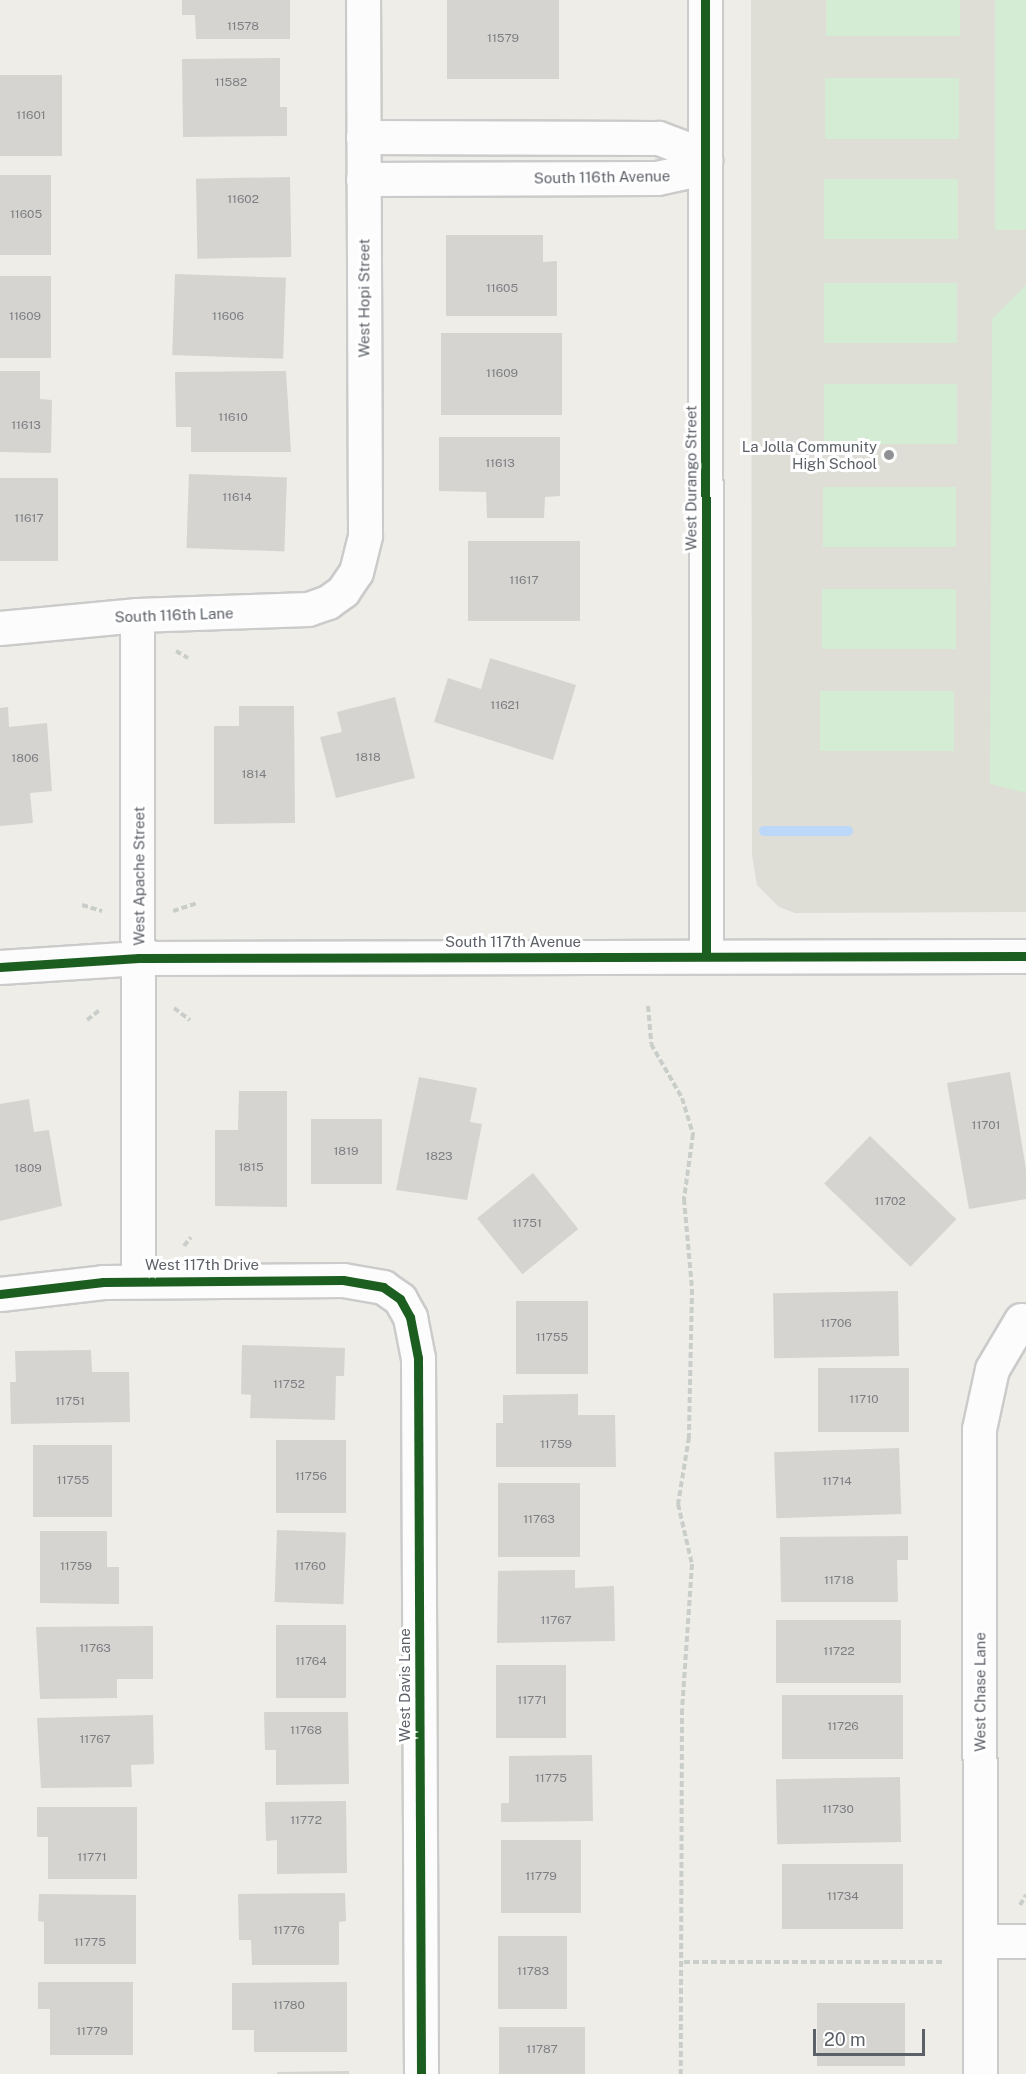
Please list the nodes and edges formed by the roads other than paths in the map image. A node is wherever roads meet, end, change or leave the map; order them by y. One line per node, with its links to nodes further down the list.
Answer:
1 (363, 0): 3 (street, West Hopi Street)
2 (705, 0): 4 (street, West Durango Street)
3 (363, 137): 4 (street); 5 (street, West Hopi Street)
4 (705, 160): 5 (street, South 116th Avenue); 9 (street, West Durango Street)
5 (363, 179): 6 (street, West Hopi Street)
6 (343, 591): 7 (street, South 116th Lane)
7 (137, 615): 8 (street, South 116th Lane); 11 (street, West Apache Street)
8 (0, 628)
9 (706, 956): 10 (street, South 117th Avenue); 11 (street, South 117th Avenue)
10 (1026, 956)
11 (139, 958): 12 (street, South 117th Avenue); 13 (street, West Apache Street)
12 (0, 967)
13 (138, 1281): 14 (street, West 117th Drive); 15 (street, West 117th Drive)
14 (0, 1294)
15 (400, 1299): 19 (street, West Davis Lane)
16 (1021, 1320): 17 (street, West Chase Lane)
17 (980, 1941): 18 (street); 20 (street, West Chase Lane)
18 (1026, 1941)
19 (421, 2074)
20 (981, 2074)

